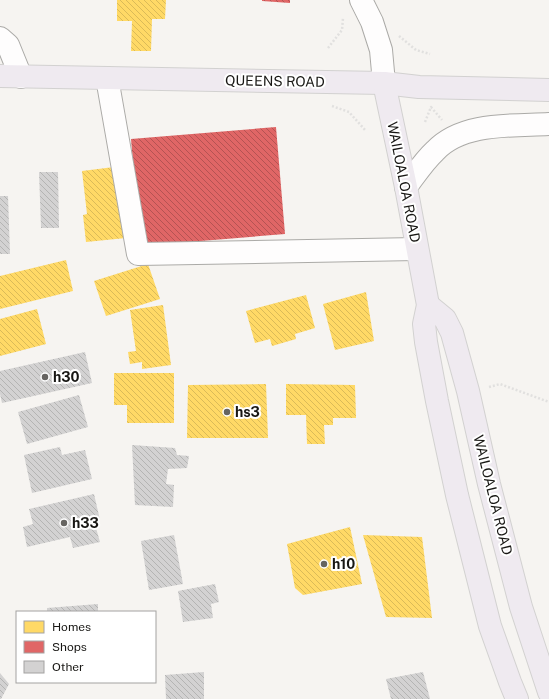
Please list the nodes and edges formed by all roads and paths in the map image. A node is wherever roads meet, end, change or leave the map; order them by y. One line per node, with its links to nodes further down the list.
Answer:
1 (361, 0): 9 (street)
2 (343, 18): 5 (path)
3 (398, 35): 6 (path)
4 (0, 38): 7 (street)
5 (328, 48)
6 (430, 54)
7 (10, 76): 8 (main road, QUEENS ROAD)
8 (107, 78): 9 (main road, QUEENS ROAD); 17 (street)
9 (384, 83): 10 (main road, QUEENS ROAD); 16 (main road, WAILOALOA ROAD)
10 (549, 90)
11 (332, 106): 15 (path)
12 (431, 107): 13 (path)
13 (425, 122)
14 (549, 124): 16 (street)
15 (365, 130)
16 (406, 187): 17 (main road, WAILOALOA ROAD)
17 (416, 249): 18 (main road, WAILOALOA ROAD)
18 (428, 305): 19 (main road, WAILOALOA ROAD); 22 (main road, WAILOALOA ROAD)
19 (468, 391): 20 (path); 21 (main road, WAILOALOA ROAD)
20 (549, 402)
21 (549, 692)
22 (517, 699)

